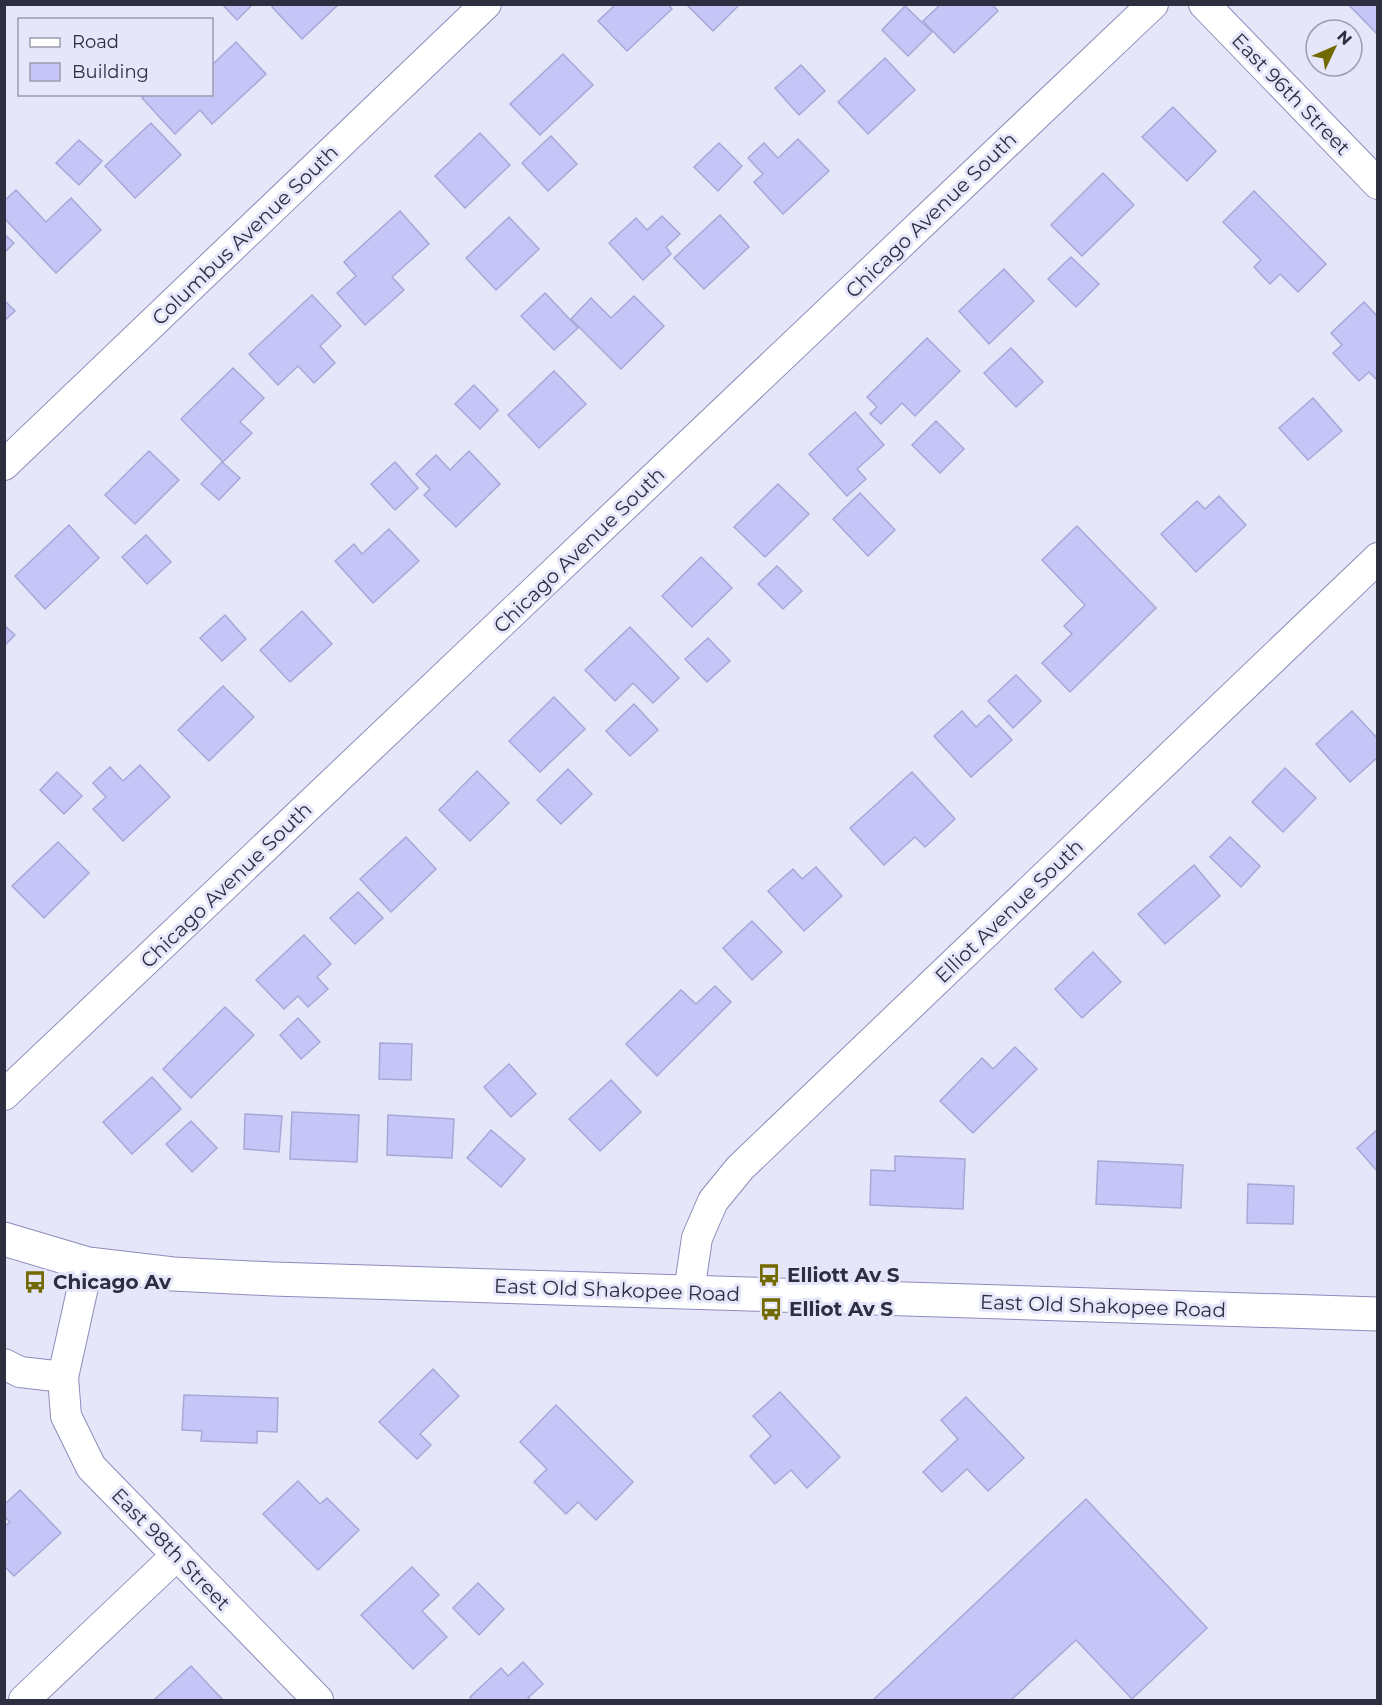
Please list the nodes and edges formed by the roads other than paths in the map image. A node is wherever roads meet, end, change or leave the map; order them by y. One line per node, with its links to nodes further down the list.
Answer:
1 (486, 4): 5 (street, Columbus Avenue South)
2 (1153, 4): 7 (street, Chicago Avenue South)
3 (1204, 4): 4 (street, East 96th Street)
4 (1377, 184)
5 (4, 465)
6 (1377, 558): 10 (street, Elliot Avenue South)
7 (4, 1095)
8 (4, 1239): 9 (main road, East Old Shakopee Road)
9 (88, 1264): 10 (main road, East Old Shakopee Road); 13 (street, East 98th Street)
10 (689, 1292): 11 (main road, East Old Shakopee Road)
11 (1377, 1314)
12 (4, 1364): 13 (street)
13 (63, 1377): 14 (street, East 98th Street)
14 (177, 1555): 15 (street); 16 (street, East 98th Street)
15 (24, 1701)
16 (318, 1701)

